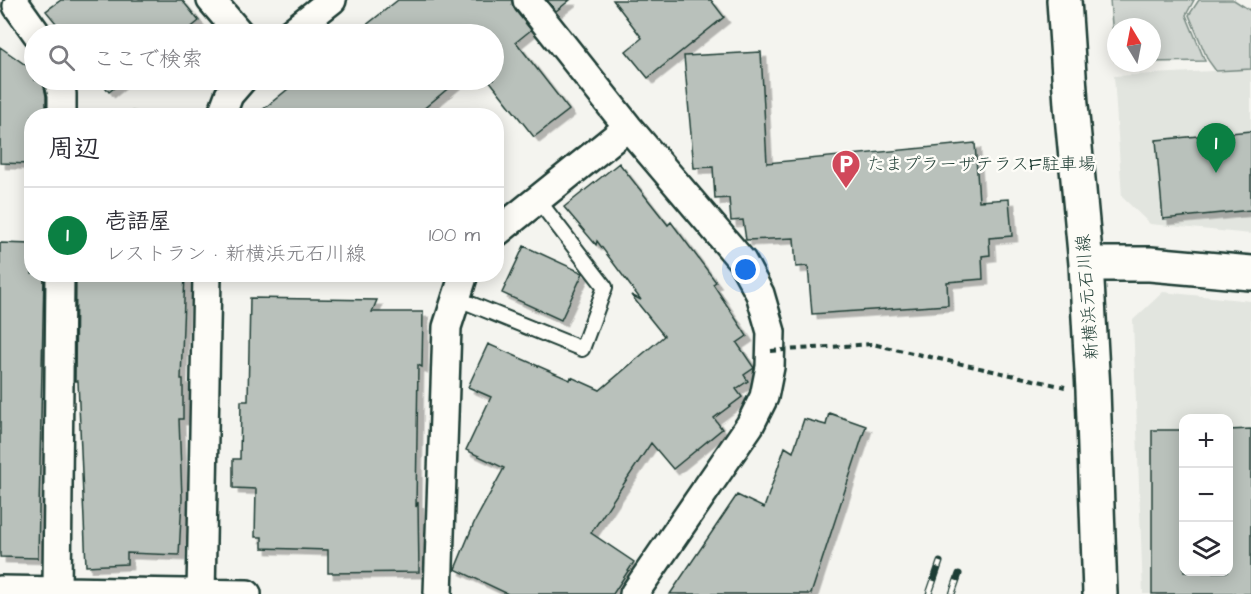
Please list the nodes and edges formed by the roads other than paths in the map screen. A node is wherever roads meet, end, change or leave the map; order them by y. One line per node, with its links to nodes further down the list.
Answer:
1 (211, 0): 7 (street)
2 (332, 0): 8 (street)
3 (527, 0): 13 (street)
4 (1064, 0): 16 (street, 新横浜元石川線)
5 (14, 10): 6 (street)
6 (27, 24)
7 (231, 24)
8 (302, 24)
9 (61, 90): 11 (street)
10 (234, 90): 12 (street)
11 (62, 108)
12 (224, 108)
13 (628, 127): 14 (street); 26 (street)
14 (538, 200): 15 (street); 20 (lane)
15 (504, 227)
16 (1086, 264): 17 (street); 27 (street, 新横浜元石川線)
17 (1251, 273)
18 (60, 282): 22 (street)
19 (207, 282): 23 (street)
20 (460, 286): 25 (street)
21 (0, 590): 22 (street)
22 (57, 591): 23 (street)
23 (201, 593): 24 (street)
24 (247, 594)
25 (438, 594)
26 (633, 594)
27 (1100, 594)

